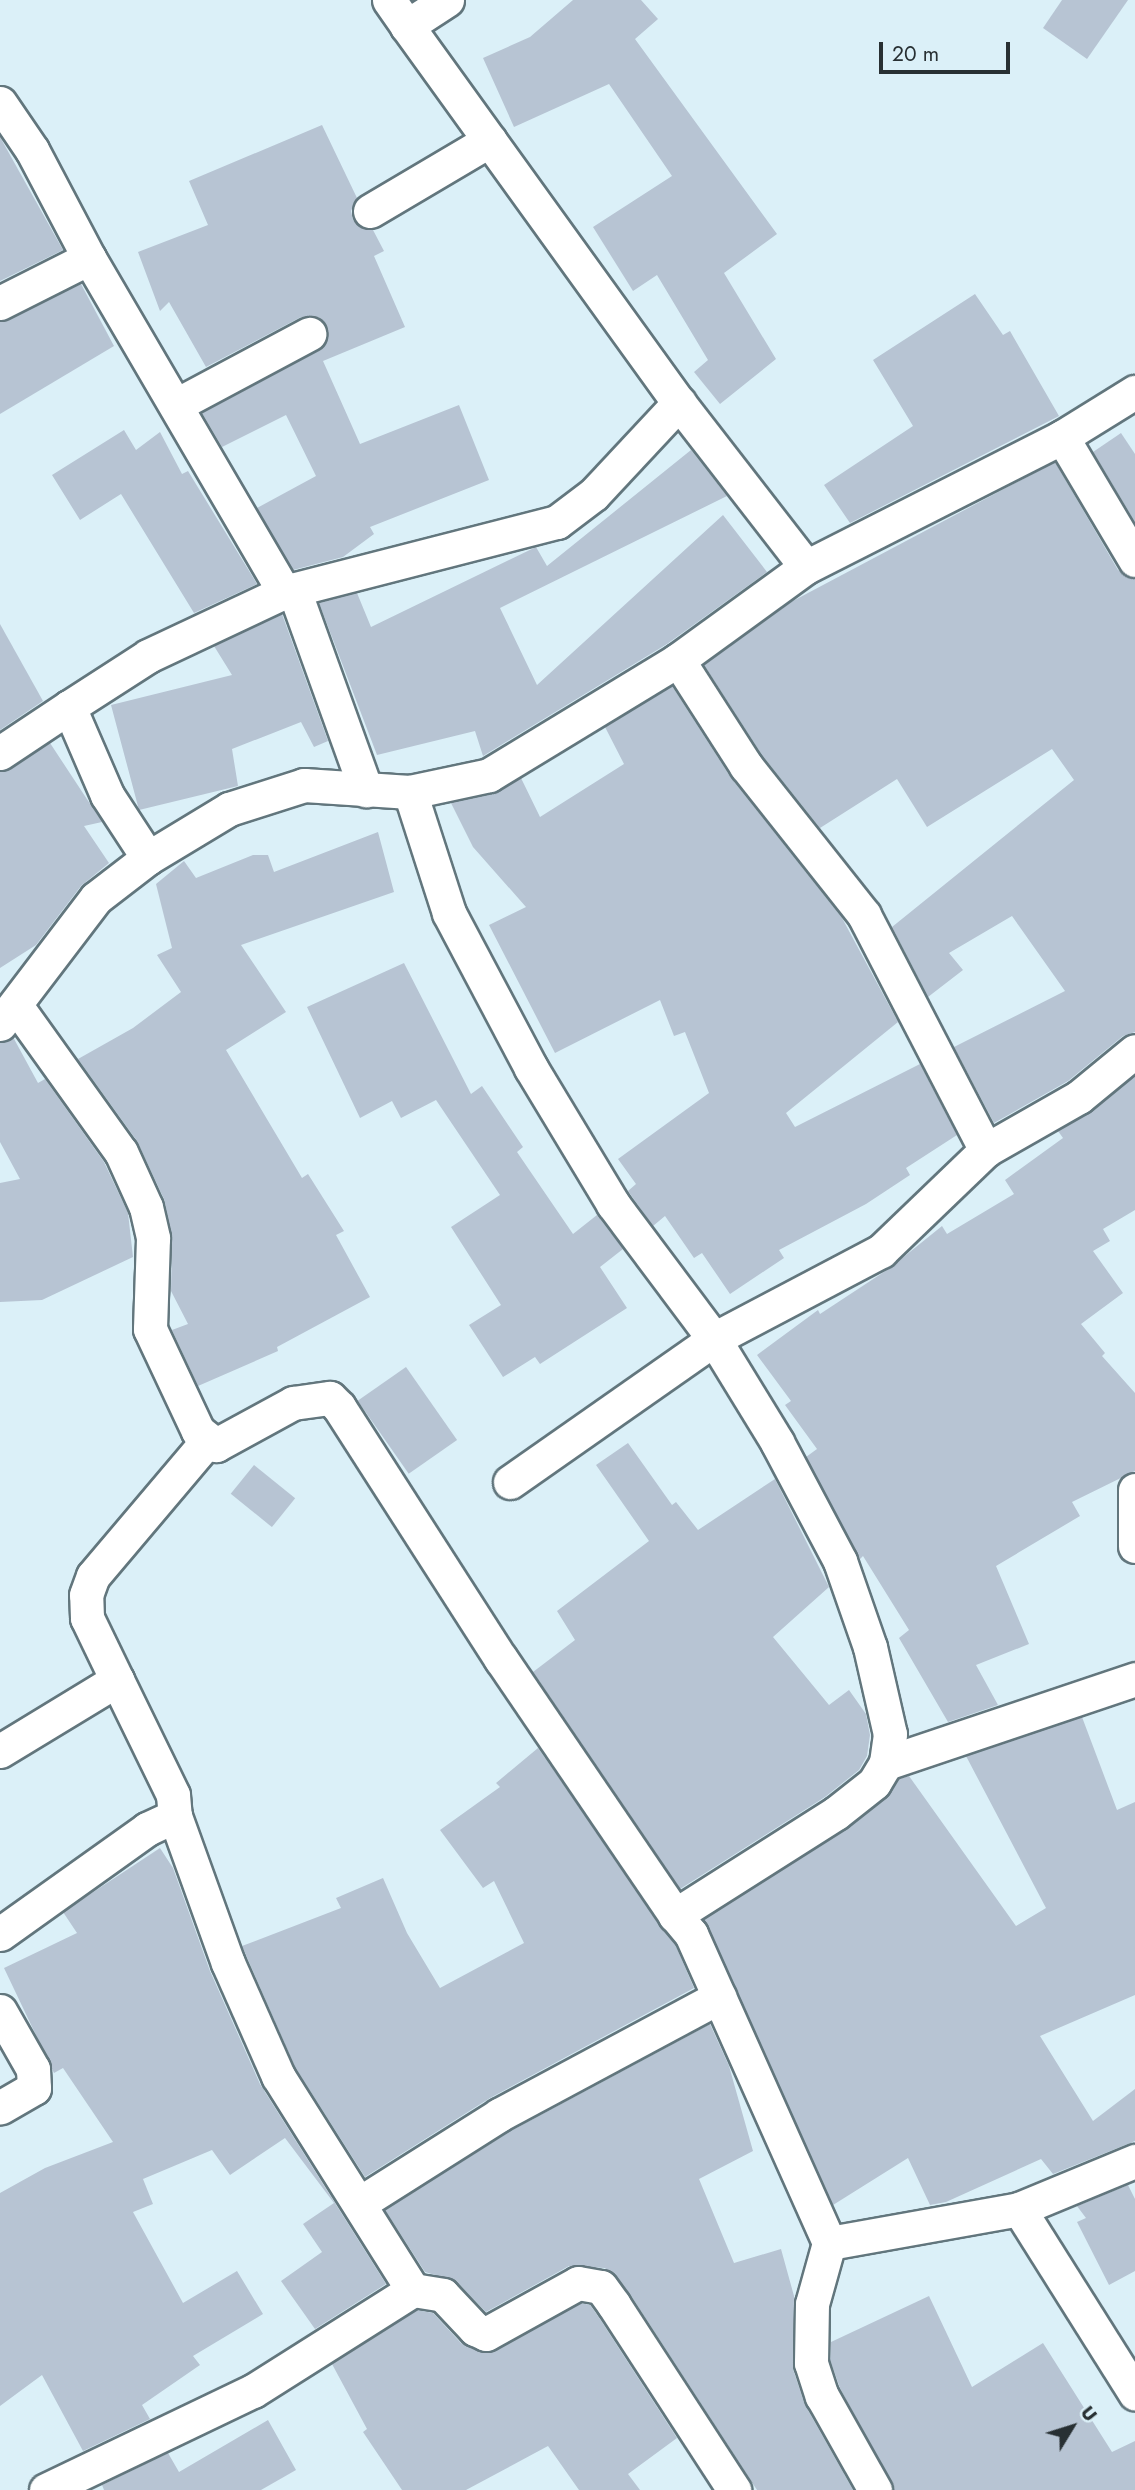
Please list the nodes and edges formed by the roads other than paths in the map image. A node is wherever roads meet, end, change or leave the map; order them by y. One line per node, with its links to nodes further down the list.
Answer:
1 (447, 0): 2 (street)
2 (398, 13): 4 (street)
3 (0, 103): 6 (street)
4 (490, 141): 5 (street); 11 (street)
5 (370, 211)
6 (89, 258): 7 (street); 10 (street)
7 (0, 303)
8 (309, 334): 10 (street)
9 (1135, 392): 12 (street)
10 (178, 404): 15 (street)
11 (679, 404): 14 (street); 15 (street)
12 (1062, 436): 13 (street); 14 (street)
13 (1135, 561)
14 (806, 567): 16 (street)
15 (289, 591): 17 (street); 19 (street)
16 (678, 660): 20 (street); 24 (street)
17 (69, 707): 18 (street); 21 (street)
18 (0, 753)
19 (366, 790): 20 (street); 21 (street)
20 (410, 792): 25 (street)
21 (148, 858): 22 (street)
22 (8, 1015): 26 (street)
23 (1135, 1051): 24 (street)
24 (986, 1150): 25 (street)
25 (714, 1339): 27 (street); 33 (street)
26 (208, 1440): 31 (street); 35 (street)
27 (510, 1482)
28 (1135, 1490): 29 (street)
29 (1135, 1546)
30 (1135, 1679): 33 (street)
31 (117, 1680): 32 (street); 34 (street)
32 (0, 1751)
33 (886, 1763): 35 (street)
34 (175, 1816): 36 (street); 41 (street)
35 (676, 1915): 37 (street)
36 (0, 1934)
37 (719, 1997): 41 (street); 43 (street)
38 (0, 2011): 39 (street)
39 (0, 2108)
40 (1135, 2161): 42 (street)
41 (360, 2203): 44 (street)
42 (1019, 2209): 43 (street); 45 (street)
43 (829, 2243): 48 (street)
44 (414, 2290): 46 (street); 47 (street)
45 (1135, 2393)
46 (46, 2490)
47 (734, 2490)
48 (875, 2490)

